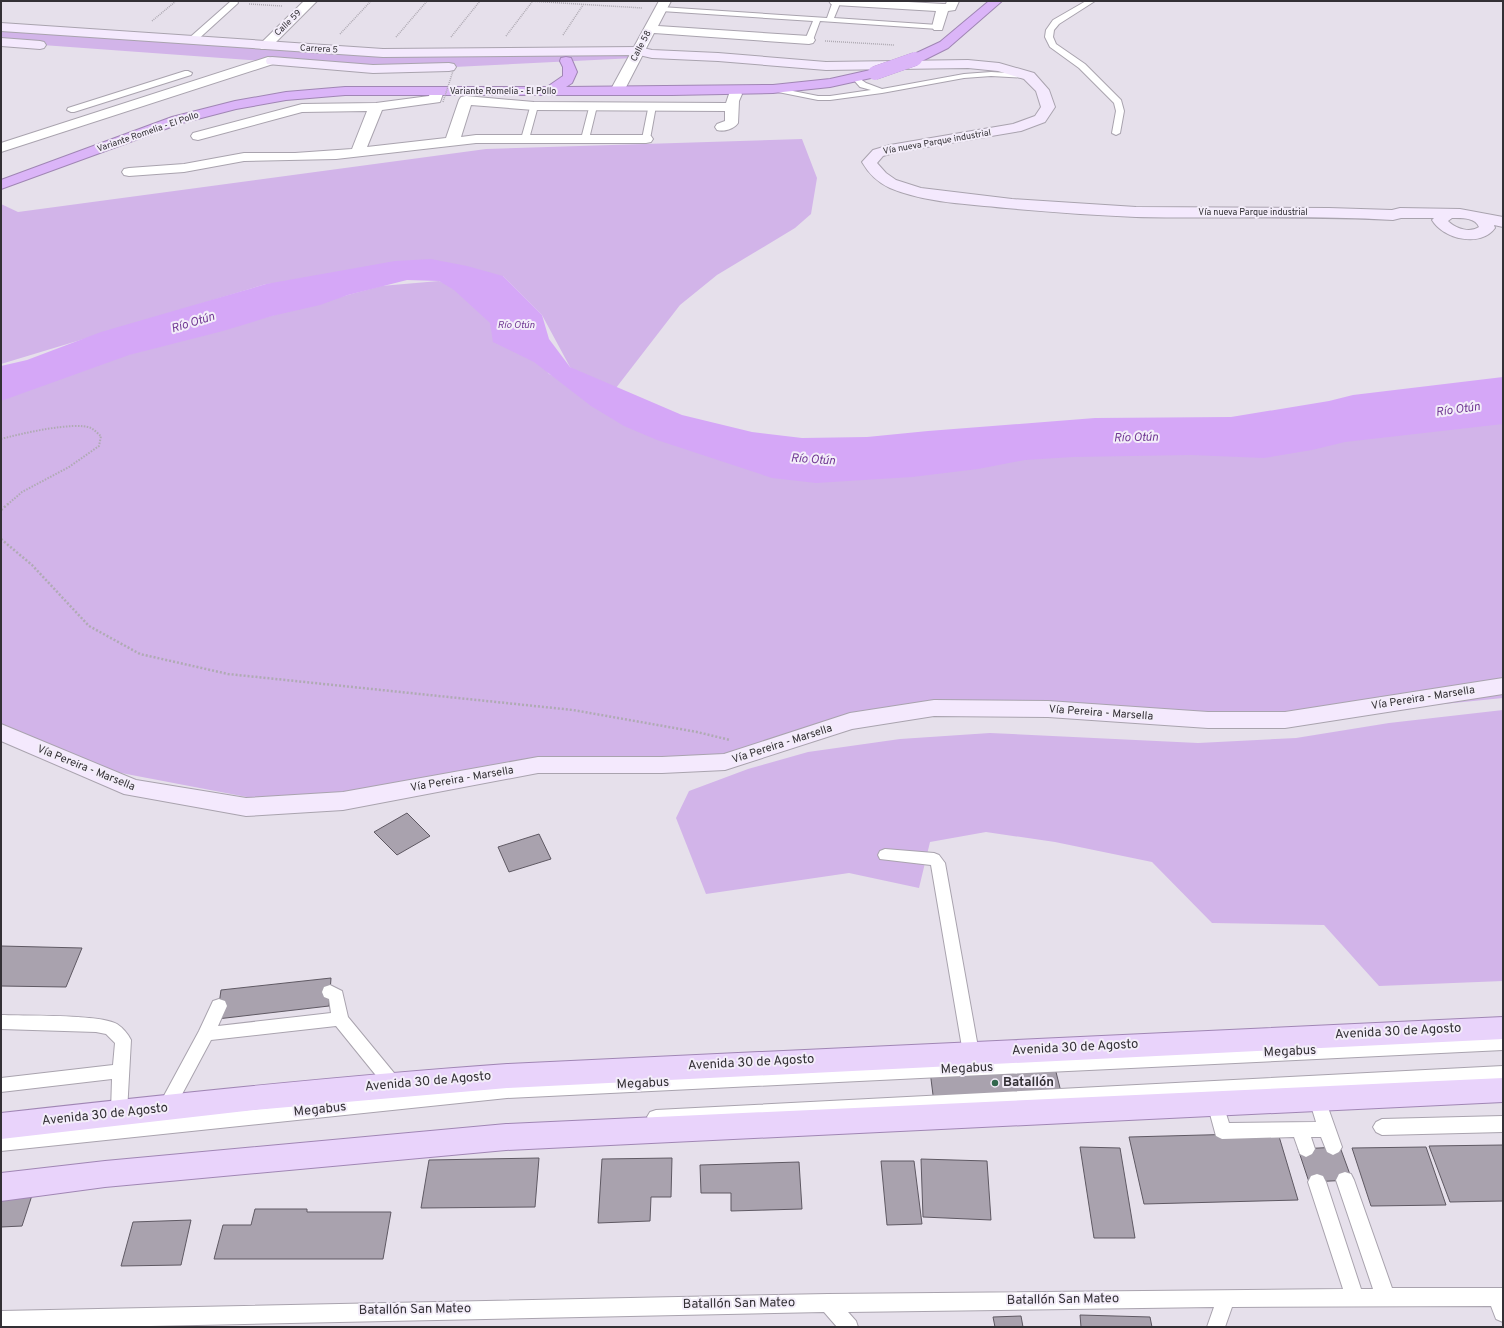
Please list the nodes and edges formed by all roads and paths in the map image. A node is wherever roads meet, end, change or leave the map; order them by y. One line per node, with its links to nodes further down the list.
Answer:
1 (176, 1): 20 (path)
2 (371, 1): 31 (path)
3 (427, 1): 25 (path)
4 (480, 1): 27 (path)
5 (529, 1): 6 (path)
6 (532, 1): 12 (path); 22 (path)
7 (836, 1): 13 (street); 16 (lane)
8 (996, 1): 41 (highway, Variante Romelia - El Pollo, bridge)
9 (1091, 1): 60 (lane)
10 (234, 3): 11 (path); 24 (lane)
11 (307, 4): 29 (street, Calle 59)
12 (584, 4): 14 (path); 21 (path)
13 (948, 4): 18 (street)
14 (663, 5): 15 (lane); 19 (street, Calle 58)
15 (817, 19): 16 (lane); 23 (lane)
16 (830, 20): 18 (lane)
17 (1, 27): 20 (main road, Carrera 5)
18 (938, 27)
19 (650, 29): 23 (street); 32 (street, Calle 58)
20 (134, 36): 24 (main road, Carrera 5)
21 (562, 36)
22 (503, 40)
23 (809, 40): 30 (path)
24 (191, 41): 29 (main road, Carrera 5)
25 (392, 41)
26 (1, 42): 28 (main road)
27 (446, 42)
28 (56, 46)
29 (265, 46): 31 (main road, Carrera 5)
30 (900, 46)
31 (326, 49): 32 (main road, Carrera 5)
32 (637, 55): 35 (main road); 39 (street, Calle 58); 40 (main road)
33 (237, 59): 34 (main road, Carrera 5)
34 (268, 61): 37 (main road, Carrera 5); 52 (street)
35 (566, 61): 36 (main road); 44 (highway)
36 (502, 65)
37 (458, 69): 50 (path, bridge)
38 (188, 73): 49 (lane)
39 (626, 75): 45 (highway); 46 (street, Calle 58); 47 (highway)
40 (1029, 76): 48 (lane); 71 (main road, Vía nueva Parque industrial)
41 (856, 78): 42 (highway, Variante Romelia - El Pollo); 48 (lane)
42 (773, 89): 43 (highway, Variante Romelia - El Pollo); 48 (lane)
43 (738, 90): 47 (highway, Variante Romelia - El Pollo); 57 (street)
44 (549, 91): 45 (highway, Variante Romelia - El Pollo); 50 (highway, Variante Romelia - El Pollo)
45 (571, 91): 46 (highway, Variante Romelia - El Pollo)
46 (617, 91): 47 (highway, Variante Romelia - El Pollo)
47 (672, 91)
48 (882, 91)
49 (116, 94): 52 (lane); 58 (lane)
50 (438, 98): 51 (street); 56 (street); 69 (highway, Variante Romelia - El Pollo)
51 (466, 100): 53 (street); 65 (street)
52 (140, 103): 66 (street)
53 (534, 106): 54 (street); 62 (lane)
54 (593, 106): 55 (street); 63 (lane)
55 (652, 106): 57 (street); 64 (lane)
56 (376, 107): 61 (street); 67 (street)
57 (733, 107): 59 (street)
58 (71, 110)
59 (722, 127)
60 (1116, 133)
61 (198, 136)
62 (524, 139): 63 (street); 65 (street)
63 (585, 139): 64 (street)
64 (646, 139)
65 (452, 141): 67 (street)
66 (5, 146)
67 (358, 152): 68 (street)
68 (128, 172)
69 (1, 185)
70 (1451, 214): 71 (main road, Vía nueva Parque industrial); 72 (main road, Vía nueva Parque industrial); 74 (main road)
71 (1393, 215): 74 (main road, Vía nueva Parque industrial)
72 (1477, 217): 73 (main road, Vía nueva Parque industrial); 76 (main road)
73 (1503, 222)
74 (1448, 229): 76 (main road, Vía nueva Parque industrial)
75 (1503, 231): 76 (main road, Vía nueva Parque industrial)
76 (1484, 232)
77 (1, 439): 78 (path)
78 (1, 510)
79 (1, 539): 82 (path)
80 (1503, 686): 82 (main road, Vía Pereira - Marsella)
81 (1, 732): 82 (main road, Vía Pereira - Marsella)
82 (767, 749)
83 (885, 855): 91 (lane)
84 (330, 992): 86 (lane)
85 (219, 1006): 89 (lane)
86 (340, 1019): 89 (lane); 94 (lane)
87 (1, 1022): 92 (lane)
88 (1503, 1028): 91 (main road, Avenida 30 de Agosto)
89 (206, 1034): 99 (lane)
90 (1503, 1043): 106 (lane, Megabus)
91 (971, 1053): 94 (main road, Avenida 30 de Agosto)
92 (121, 1071): 95 (lane); 100 (lane)
93 (1503, 1074): 109 (lane)
94 (393, 1084): 99 (main road, Avenida 30 de Agosto)
95 (1, 1085)
96 (1503, 1090): 97 (main road)
97 (1317, 1099): 98 (main road); 105 (lane)
98 (1215, 1103): 104 (lane); 112 (main road)
99 (166, 1108): 100 (main road, Avenida 30 de Agosto)
100 (119, 1112): 102 (main road, Avenida 30 de Agosto)
101 (1503, 1124): 103 (lane)
102 (1, 1126)
103 (1382, 1128)
104 (1300, 1129): 105 (lane); 108 (lane)
105 (1328, 1129): 107 (lane)
106 (1, 1143)
107 (1334, 1147)
108 (1306, 1148)
109 (1, 1175)
110 (1345, 1180): 115 (lane)
111 (1317, 1182): 114 (lane)
112 (1, 1187)
113 (1226, 1298): 114 (lane, Batallón San Mateo); 117 (lane, Batallón San Mateo); 120 (lane)
114 (1355, 1298): 115 (lane, Batallón San Mateo)
115 (1386, 1298): 116 (lane, Batallón San Mateo)
116 (1501, 1302)
117 (828, 1303): 118 (lane, Batallón San Mateo); 119 (lane)
118 (1, 1320)
119 (848, 1327)
120 (1216, 1327)

